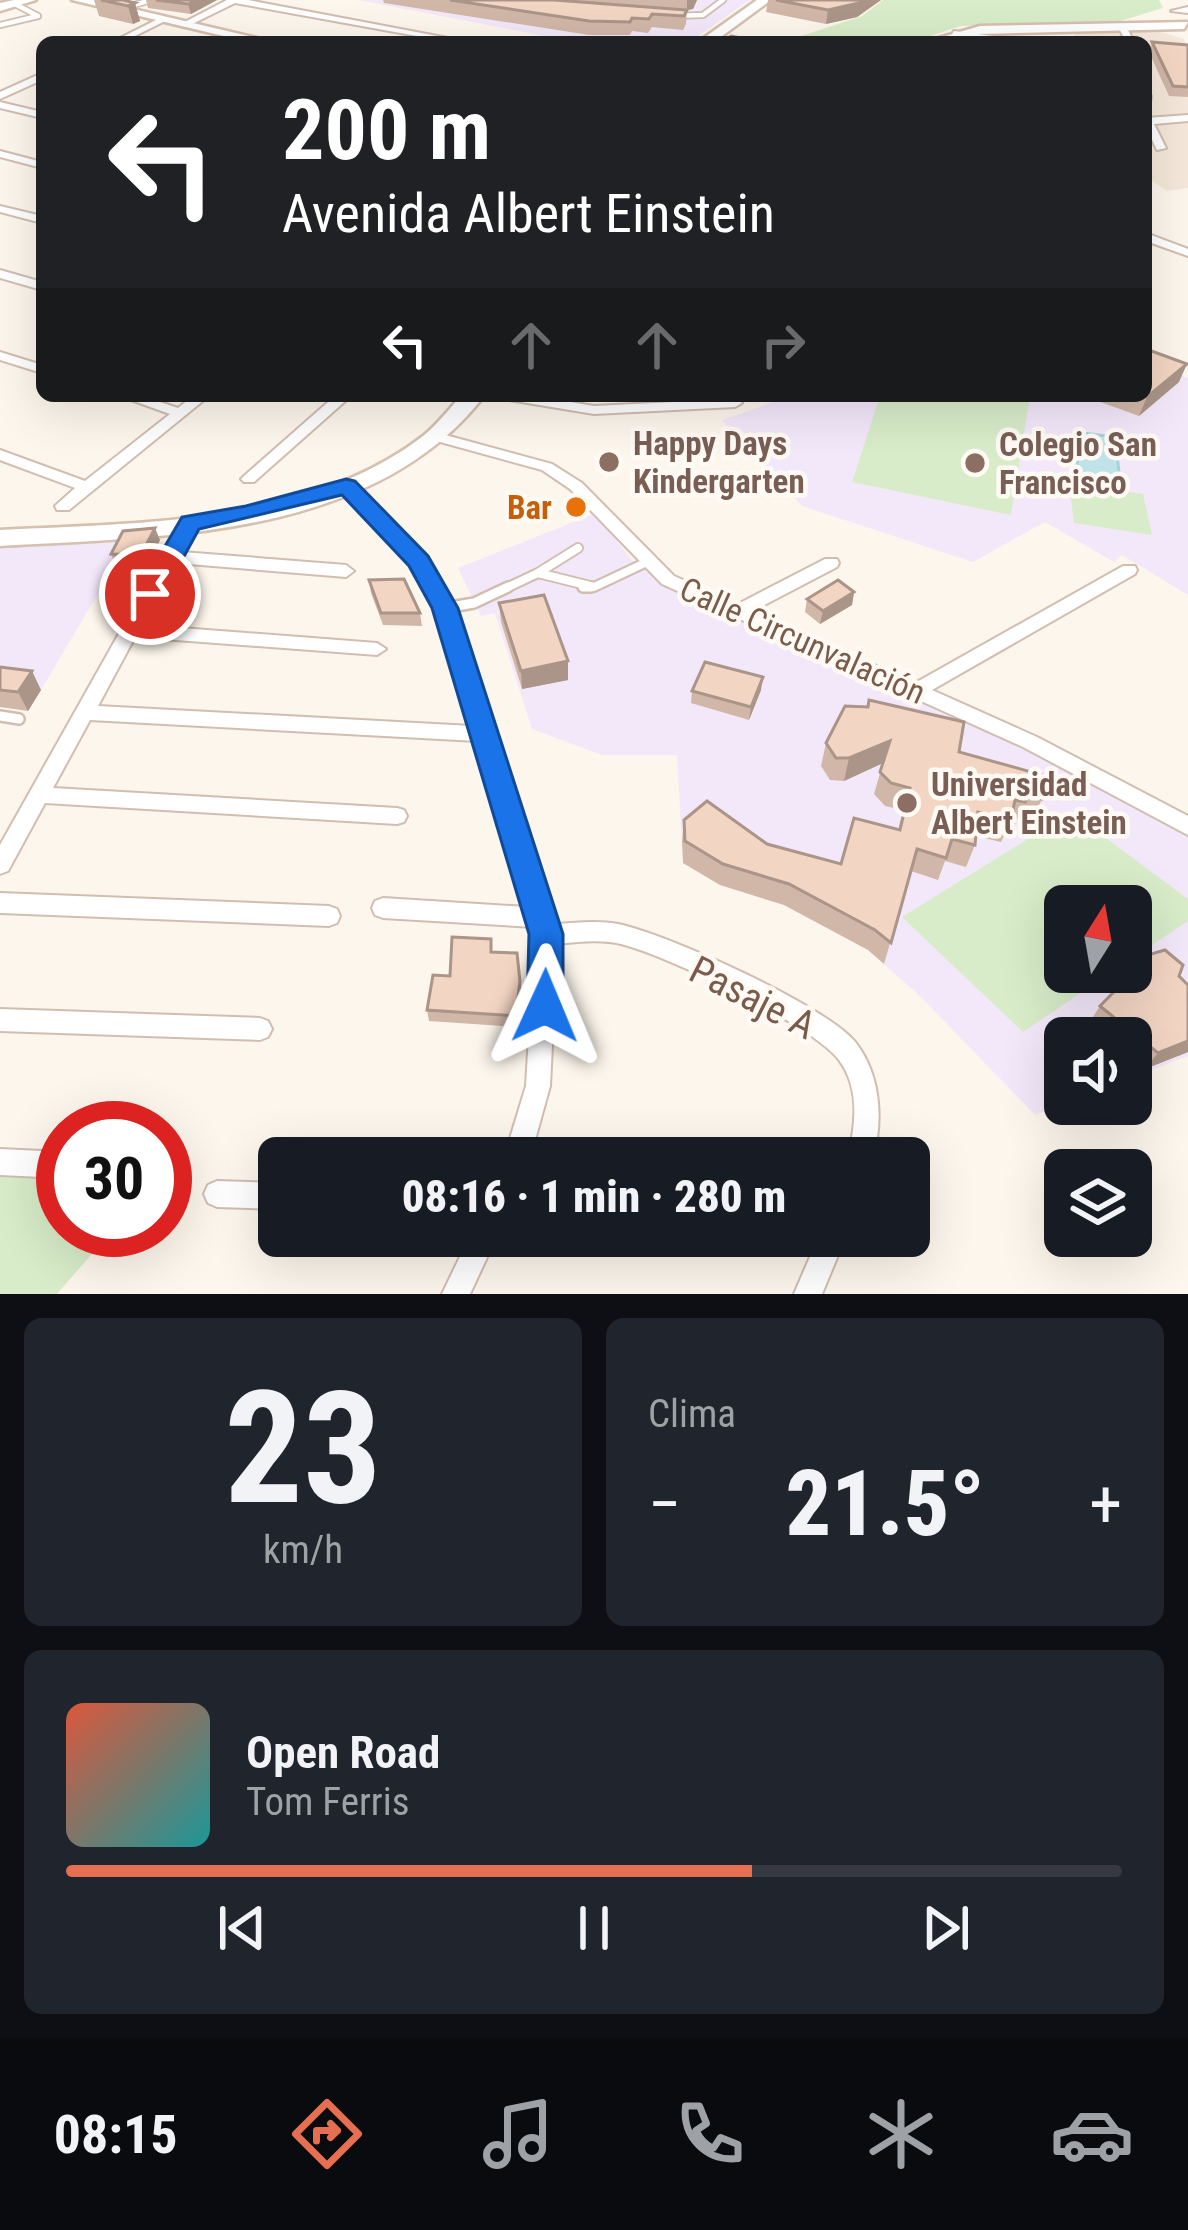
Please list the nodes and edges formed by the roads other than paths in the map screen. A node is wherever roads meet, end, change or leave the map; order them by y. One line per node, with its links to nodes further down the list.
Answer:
1 (78, 0): 6 (street)
2 (151, 0): 6 (lane)
3 (723, 0): 7 (lane)
4 (765, 0): 17 (street)
5 (15, 4): 10 (lane)
6 (113, 11): 9 (street)
7 (662, 15)
8 (1180, 18): 13 (street); 13 (street)
9 (161, 21): 11 (street); 14 (street)
10 (0, 25)
11 (182, 25): 15 (street); 16 (street)
12 (954, 34): 13 (street); 18 (street); 19 (street)
13 (1126, 35)
14 (129, 36)
15 (237, 36)
16 (433, 36)
17 (714, 36)
18 (948, 36)
19 (970, 36)
20 (36, 79): 21 (street)
21 (0, 96)
22 (0, 106): 23 (street)
23 (36, 114)
24 (1188, 118): 25 (street)
25 (1152, 121)
26 (1152, 129): 27 (street)
27 (1161, 148)
28 (0, 154): 29 (street)
29 (36, 163)
30 (0, 209): 31 (street)
31 (36, 218)
32 (1152, 239): 33 (street)
33 (1187, 253)
34 (0, 274): 35 (street)
35 (36, 284)
36 (0, 356): 37 (street)
37 (36, 367)
38 (146, 402): 44 (street)
39 (195, 402): 44 (street)
40 (337, 402): 47 (street)
41 (467, 402): 45 (street)
42 (545, 402): 43 (street)
43 (735, 403)
44 (181, 413): 49 (street)
45 (438, 437): 48 (street); 55 (street, Calle Circunvalación)
46 (0, 455): 49 (street)
47 (249, 479)
48 (346, 486): 51 (street); 60 (street)
49 (86, 487): 50 (street)
50 (63, 506)
51 (190, 522): 52 (street); 54 (street)
52 (0, 538)
53 (578, 548): 59 (lane)
54 (170, 557): 58 (street); 62 (street)
55 (647, 562): 59 (lane); 61 (street, Calle Circunvalación)
56 (831, 563): 61 (street)
57 (1129, 569): 64 (street)
58 (346, 571)
59 (538, 573): 60 (lane)
60 (445, 608): 68 (street)
61 (737, 612): 64 (street, Calle Circunvalación)
62 (130, 630): 63 (street); 65 (street)
63 (377, 650)
64 (915, 691): 71 (street, Calle Circunvalación)
65 (84, 712): 68 (street); 69 (street)
66 (0, 716): 67 (lane)
67 (19, 719)
68 (482, 734): 76 (street)
69 (39, 795): 70 (street); 72 (street)
70 (397, 816)
71 (1188, 826)
72 (0, 865)
73 (0, 903): 75 (street)
74 (383, 908): 76 (street, Pasaje A)
75 (329, 916)
76 (544, 926): 79 (street); 80 (street, Pasaje A)
77 (0, 1020): 78 (street)
78 (260, 1029)
79 (523, 1137)
80 (867, 1137)
81 (0, 1162): 82 (street)
82 (36, 1164)
83 (217, 1194): 84 (street)
84 (258, 1195)
85 (474, 1257): 87 (street)
86 (824, 1257): 88 (street)
87 (457, 1294)
88 (808, 1294)

